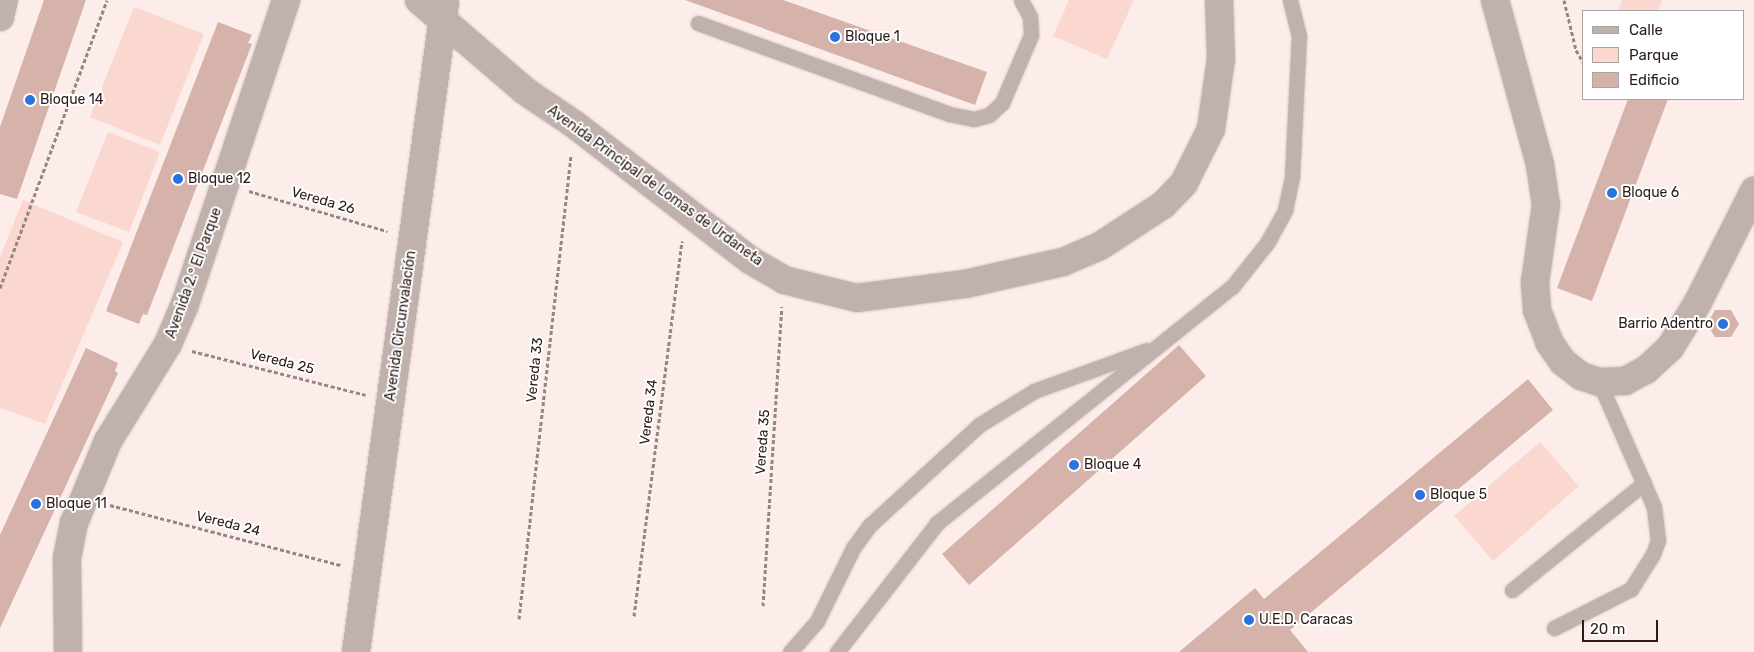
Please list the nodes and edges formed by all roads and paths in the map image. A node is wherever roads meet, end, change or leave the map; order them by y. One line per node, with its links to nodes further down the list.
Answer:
1 (4, 0): 11 (street)
2 (107, 0): 21 (path)
3 (286, 0): 15 (street, Avenida 2.° El Parque)
4 (419, 0): 10 (street, Avenida Principal de Lomas de Urdaneta)
5 (1021, 0): 12 (lane)
6 (1219, 0): 20 (street, Avenida Principal de Lomas de Urdaneta)
7 (1290, 0): 23 (lane)
8 (1495, 0): 24 (street)
9 (1564, 0): 13 (path)
10 (444, 8): 14 (street, Avenida Principal de Lomas de Urdaneta); 19 (street, Avenida Circunvalación)
11 (0, 17)
12 (698, 23)
13 (1582, 60)
14 (574, 124): 17 (street, Avenida Principal de Lomas de Urdaneta); 32 (path, Vereda 33)
15 (227, 184): 19 (path, Vereda 26); 22 (street, Avenida 2.° El Parque)
16 (1754, 190): 18 (street)
17 (686, 211): 20 (street, Avenida Principal de Lomas de Urdaneta); 31 (path, Vereda 34)
18 (1746, 223): 24 (street)
19 (414, 239): 25 (street, Avenida Circunvalación)
20 (784, 280): 30 (path, Vereda 35)
21 (0, 288)
22 (168, 344): 25 (path, Vereda 25); 27 (street, Avenida 2.° El Parque)
23 (1158, 346): 36 (lane); 37 (lane)
24 (1599, 382): 26 (lane)
25 (391, 401): 28 (street, Avenida Circunvalación)
26 (1644, 483): 29 (lane); 33 (lane)
27 (85, 498): 28 (path, Vereda 24); 34 (street, Avenida 2.° El Parque)
28 (365, 571): 35 (street, Avenida Circunvalación)
29 (1512, 590)
30 (763, 606)
31 (634, 616)
32 (520, 619)
33 (1554, 628)
34 (68, 652)
35 (356, 652)
36 (790, 652)
37 (837, 652)

